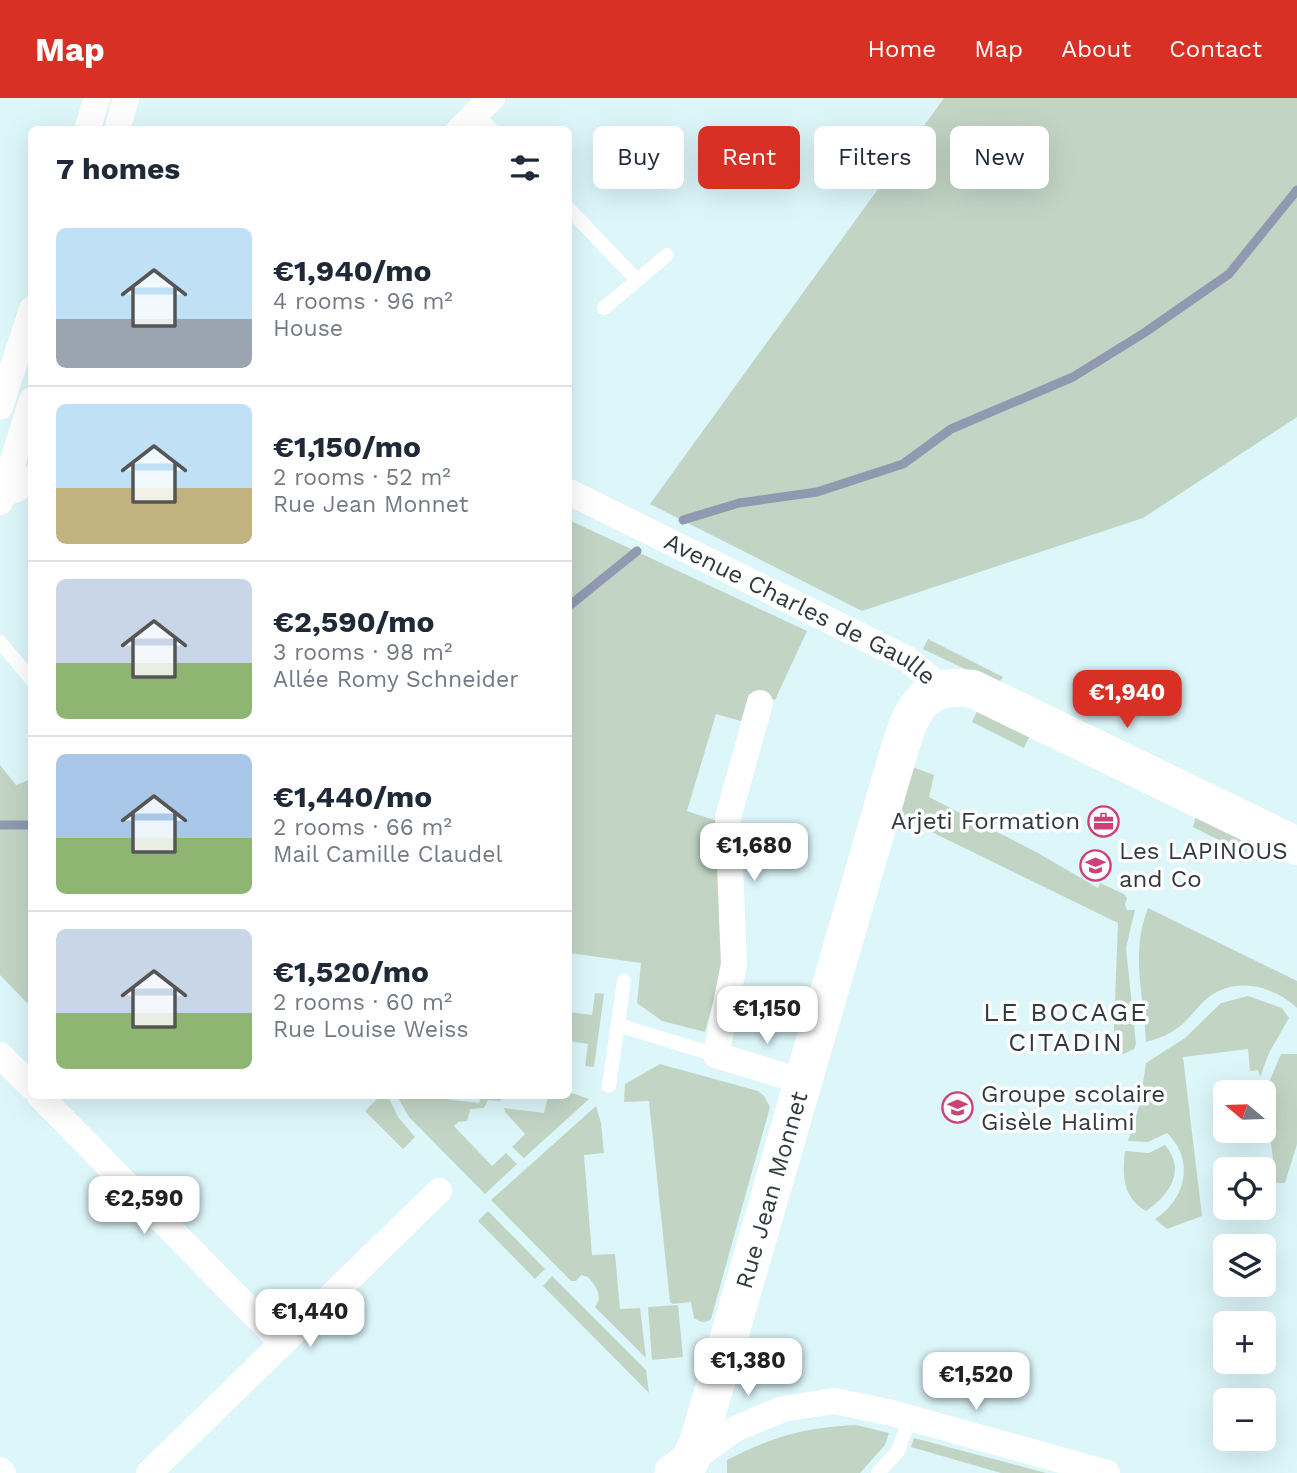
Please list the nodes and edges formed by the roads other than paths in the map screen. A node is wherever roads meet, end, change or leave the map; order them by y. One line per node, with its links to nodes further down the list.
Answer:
1 (97, 98): 3 (street)
2 (127, 98): 4 (street)
3 (88, 126)
4 (118, 126)
5 (572, 212): 7 (lane)
6 (667, 255): 7 (lane)
7 (637, 280): 8 (lane)
8 (604, 308)
9 (28, 321): 10 (street)
10 (0, 407)
11 (28, 413): 14 (street)
12 (28, 481): 14 (street)
13 (572, 493): 17 (street, Avenue Charles de Gaulle)
14 (1, 497)
15 (0, 642): 16 (lane)
16 (28, 675)
17 (942, 688): 19 (street, Avenue Charles de Gaulle); 24 (street, Rue Jean Monnet)
18 (760, 703): 23 (street)
19 (1297, 846)
20 (624, 981): 21 (lane)
21 (618, 1025): 23 (lane); 26 (lane)
22 (0, 1055): 25 (street)
23 (716, 1055): 24 (street)
24 (804, 1082): 31 (street, Rue Jean Monnet)
25 (28, 1083)
26 (608, 1086)
27 (43, 1099): 29 (street)
28 (439, 1191): 29 (street)
29 (282, 1343): 32 (street)
30 (910, 1418): 31 (street); 33 (lane); 34 (street)
31 (681, 1467)
32 (149, 1473)
33 (878, 1473)
34 (1107, 1473)

